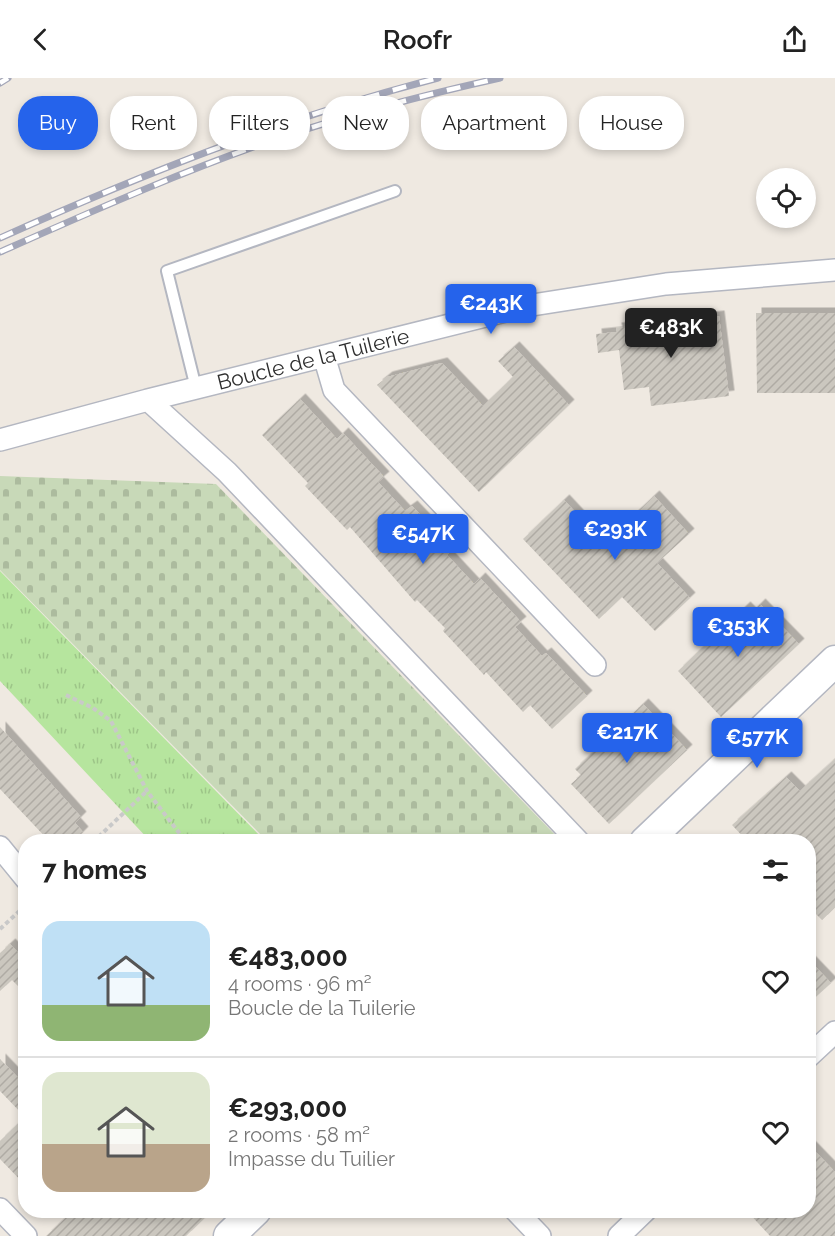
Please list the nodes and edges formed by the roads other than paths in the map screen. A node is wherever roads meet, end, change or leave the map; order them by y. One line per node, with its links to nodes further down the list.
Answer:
1 (395, 191): 4 (lane)
2 (835, 270): 3 (street, Boucle de la Tuilerie)
3 (324, 356): 4 (street, Boucle de la Tuilerie); 8 (street)
4 (196, 388): 5 (street, Boucle de la Tuilerie)
5 (148, 400): 6 (street, Boucle de la Tuilerie); 9 (street)
6 (0, 440)
7 (835, 662): 10 (main road)
8 (595, 665)
9 (571, 834)
10 (653, 834)
11 (0, 847): 12 (street)
12 (18, 869)
13 (835, 1032): 14 (street)
14 (816, 1050)
15 (0, 1209): 19 (street)
16 (248, 1218): 20 (main road)
17 (523, 1218): 21 (street)
18 (638, 1218): 22 (street)
19 (26, 1236)
20 (230, 1236)
21 (540, 1236)
22 (619, 1236)

